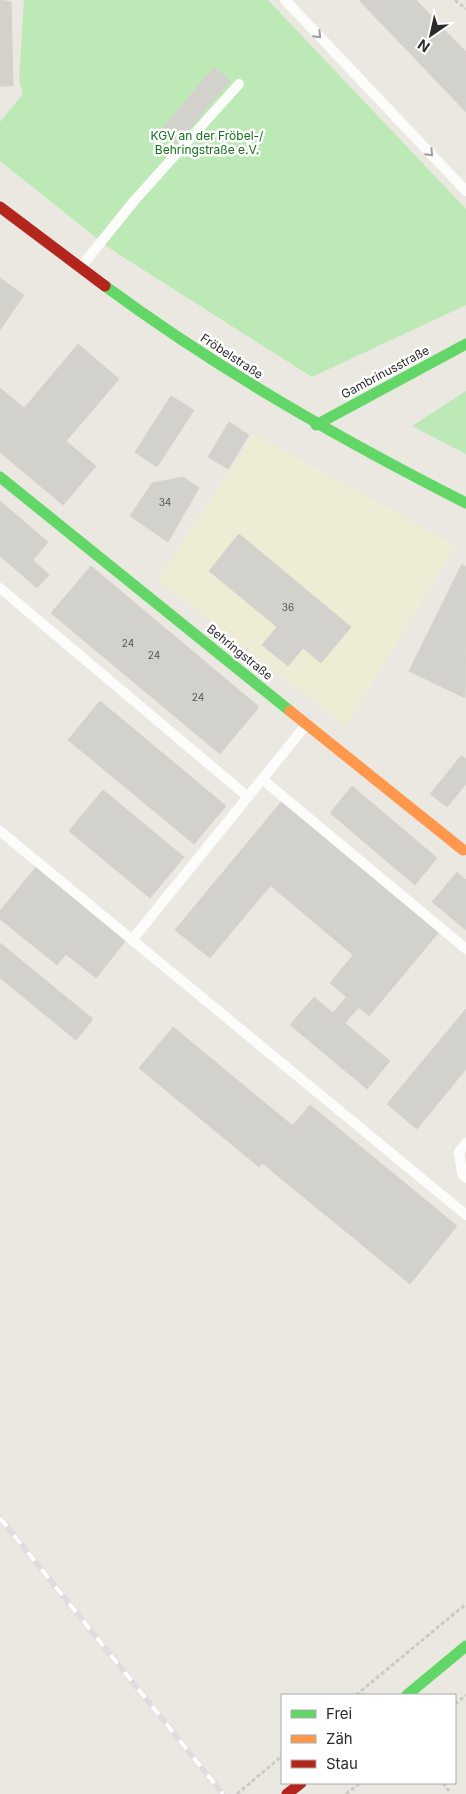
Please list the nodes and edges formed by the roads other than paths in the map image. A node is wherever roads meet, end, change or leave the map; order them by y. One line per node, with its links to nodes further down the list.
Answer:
1 (285, 0): 3 (lane, one-way to 3)
2 (239, 84): 5 (lane)
3 (466, 191)
4 (0, 207): 5 (street, Fröbelstraße)
5 (79, 269): 7 (street, Fröbelstraße)
6 (466, 344): 7 (street, Gambrinusstraße)
7 (316, 425): 9 (street, Fröbelstraße)
8 (0, 477): 11 (street, Behringstraße)
9 (466, 503)
10 (0, 588): 13 (lane)
11 (307, 724): 12 (lane); 15 (street, Behringstraße)
12 (262, 779): 13 (lane); 17 (lane)
13 (248, 797): 16 (lane)
14 (0, 831): 16 (lane)
15 (465, 851)
16 (132, 940): 20 (lane)
17 (466, 949)
18 (466, 1143): 19 (lane)
19 (466, 1178)
20 (466, 1215)
21 (466, 1646): 22 (street)
22 (408, 1694)
23 (300, 1784): 24 (street)
24 (287, 1794)

